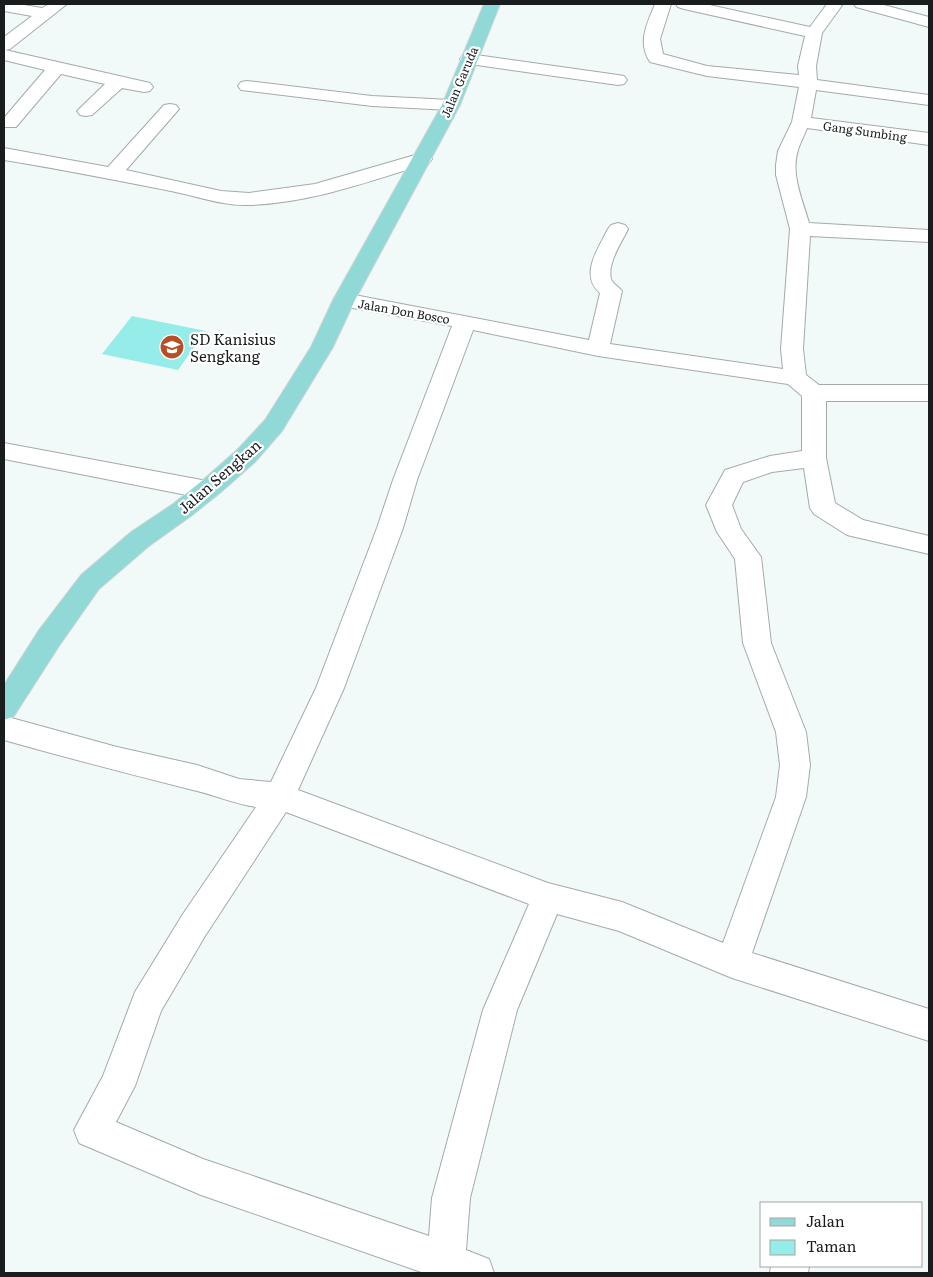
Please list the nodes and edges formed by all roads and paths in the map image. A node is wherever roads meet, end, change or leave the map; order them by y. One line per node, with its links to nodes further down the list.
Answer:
1 (59, 4): 8 (street)
2 (492, 4): 13 (main road, Jalan Garuda)
3 (663, 4): 17 (street)
4 (684, 4): 10 (street)
5 (835, 4): 10 (street)
6 (862, 4): 9 (street)
7 (4, 6): 8 (street)
8 (45, 14): 11 (street)
9 (929, 22)
10 (814, 33): 17 (street)
11 (4, 45)
12 (4, 55): 14 (street)
13 (469, 59): 15 (street); 21 (main road, Jalan Garuda)
14 (57, 68): 16 (street); 25 (street)
15 (618, 80)
16 (119, 81): 19 (street); 23 (street)
17 (808, 84): 20 (street); 24 (street)
18 (247, 86): 21 (street)
19 (144, 87)
20 (929, 100)
21 (451, 105): 28 (main road, Jalan Garuda)
22 (170, 109): 29 (street)
23 (86, 111)
24 (801, 122): 26 (street, Gang Sumbing); 31 (street)
25 (9, 123)
26 (929, 139)
27 (4, 154): 29 (street)
28 (422, 159): 29 (street); 33 (main road, Jalan Sengkan)
29 (112, 174)
30 (618, 229): 35 (street)
31 (800, 229): 32 (street); 36 (street)
32 (929, 236)
33 (344, 300): 34 (street, Jalan Don Bosco); 40 (main road, Jalan Sengkan)
34 (465, 322): 35 (street, Jalan Don Bosco); 44 (street)
35 (598, 349): 36 (street, Jalan Don Bosco)
36 (804, 386): 37 (street, Jalan Don Bosco); 39 (street)
37 (929, 393)
38 (4, 451): 40 (street)
39 (814, 458): 41 (street); 46 (street)
40 (207, 490): 42 (main road, Jalan Sengkan)
41 (929, 545)
42 (4, 708)
43 (4, 728): 44 (street)
44 (280, 796): 45 (street); 48 (street)
45 (548, 897): 46 (street); 48 (street)
46 (732, 962): 47 (street)
47 (929, 1025)
48 (455, 1269)

